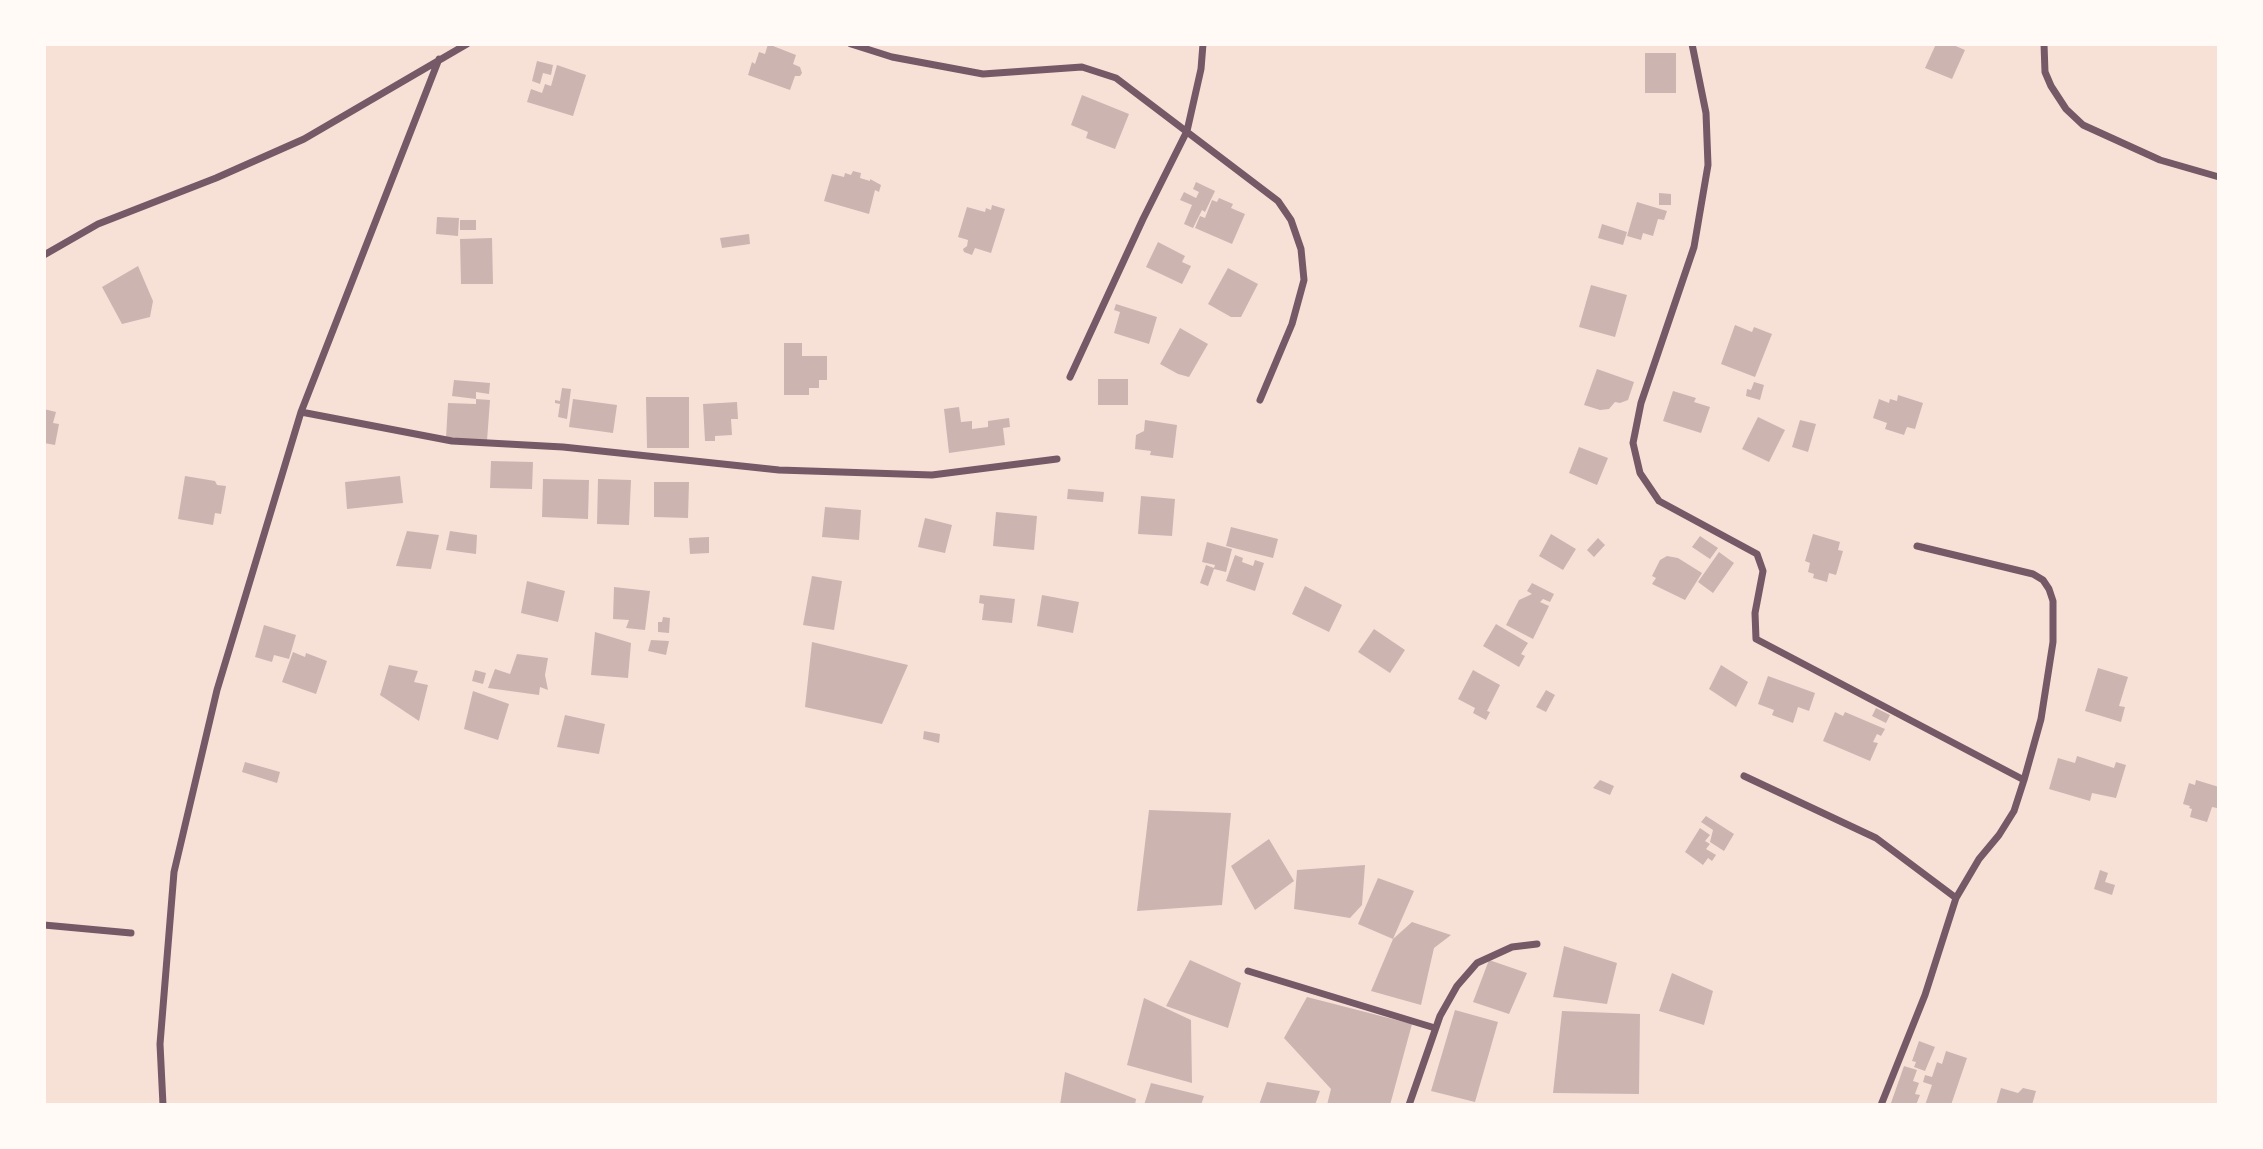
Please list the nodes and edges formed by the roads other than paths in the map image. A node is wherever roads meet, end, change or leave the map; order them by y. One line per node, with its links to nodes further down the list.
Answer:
1 (467, 44): 6 (street)
2 (851, 44): 7 (street)
3 (1203, 44): 7 (street)
4 (1692, 44): 16 (street)
5 (2044, 44): 8 (street)
6 (439, 59): 9 (street); 12 (street)
7 (1187, 131): 10 (street); 11 (street)
8 (2219, 177)
9 (44, 255)
10 (1070, 377)
11 (1260, 400)
12 (301, 412): 13 (street); 23 (street)
13 (1057, 458)
14 (1917, 546): 16 (street)
15 (1744, 776): 17 (street)
16 (2024, 779): 17 (street)
17 (1956, 898): 25 (street)
18 (44, 925): 19 (street)
19 (131, 933)
20 (1537, 944): 22 (street)
21 (1248, 971): 22 (street)
22 (1435, 1028): 24 (street)
23 (163, 1105)
24 (1409, 1105)
25 (1881, 1105)

